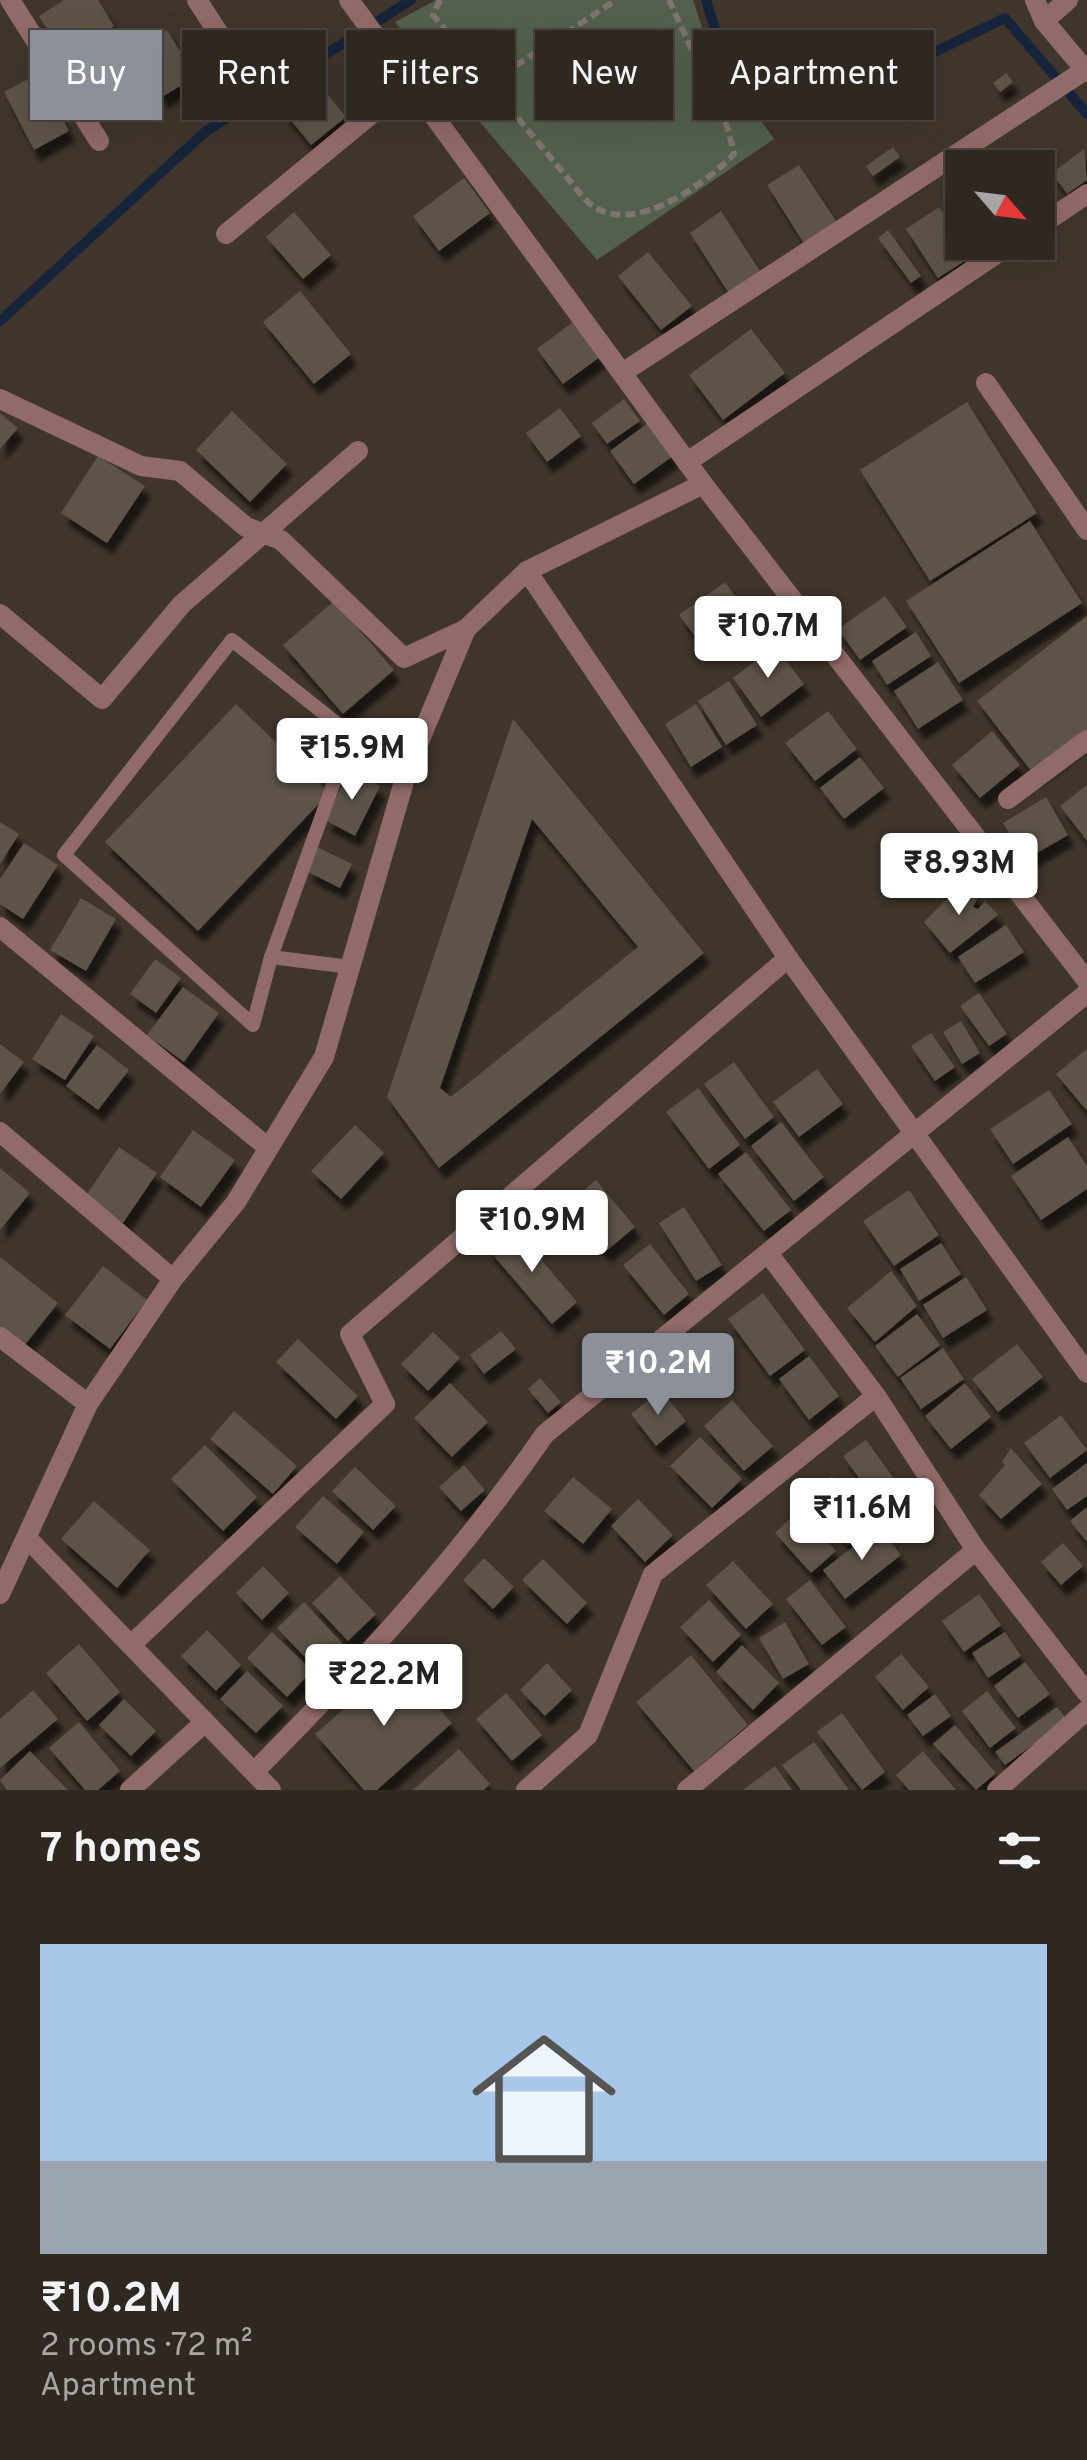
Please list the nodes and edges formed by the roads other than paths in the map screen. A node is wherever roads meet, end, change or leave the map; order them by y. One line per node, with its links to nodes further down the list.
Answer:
1 (10, 0): 12 (street)
2 (197, 0): 7 (street)
3 (1035, 0): 6 (street)
4 (1068, 0): 6 (street)
5 (354, 8): 8 (street)
6 (1044, 20): 9 (street)
7 (217, 30)
8 (370, 30)
9 (1086, 71): 17 (street)
10 (364, 120): 15 (street)
11 (436, 120): 17 (street)
12 (99, 140)
13 (1087, 194): 14 (street)
14 (1055, 216)
15 (226, 234)
16 (987, 260): 21 (street)
17 (622, 373): 21 (street)
18 (986, 383): 23 (street)
19 (0, 399): 24 (street)
20 (358, 451): 24 (street)
21 (687, 462): 22 (street)
22 (703, 484): 25 (street); 36 (street)
23 (1087, 530)
24 (263, 533): 26 (street); 27 (street)
25 (526, 571): 27 (street); 34 (street)
26 (0, 614)
27 (466, 629): 30 (street)
28 (351, 735): 30 (lane); 33 (lane); 33 (lane)
29 (1087, 740): 31 (street)
30 (408, 768): 35 (street)
31 (1008, 798)
32 (0, 927): 40 (street)
33 (271, 956): 35 (lane)
34 (788, 958): 39 (street); 50 (street)
35 (350, 966): 40 (street)
36 (1087, 981)
37 (1087, 994): 39 (street)
38 (0, 1132): 42 (street)
39 (914, 1134): 41 (street); 44 (street)
40 (266, 1146): 42 (street)
41 (768, 1253): 45 (street); 54 (street)
42 (173, 1279): 46 (street)
43 (0, 1337): 46 (street)
44 (1087, 1373)
45 (876, 1396): 48 (street); 57 (street)
46 (88, 1404): 47 (street)
47 (27, 1538): 49 (street); 50 (street)
48 (976, 1550): 51 (street); 58 (street)
49 (0, 1594)
50 (131, 1645): 53 (street)
51 (1087, 1693)
52 (1087, 1710): 59 (street)
53 (205, 1722): 54 (street); 55 (street)
54 (254, 1772): 56 (street)
55 (130, 1790)
56 (271, 1790)
57 (526, 1790)
58 (687, 1790)
59 (997, 1790)

